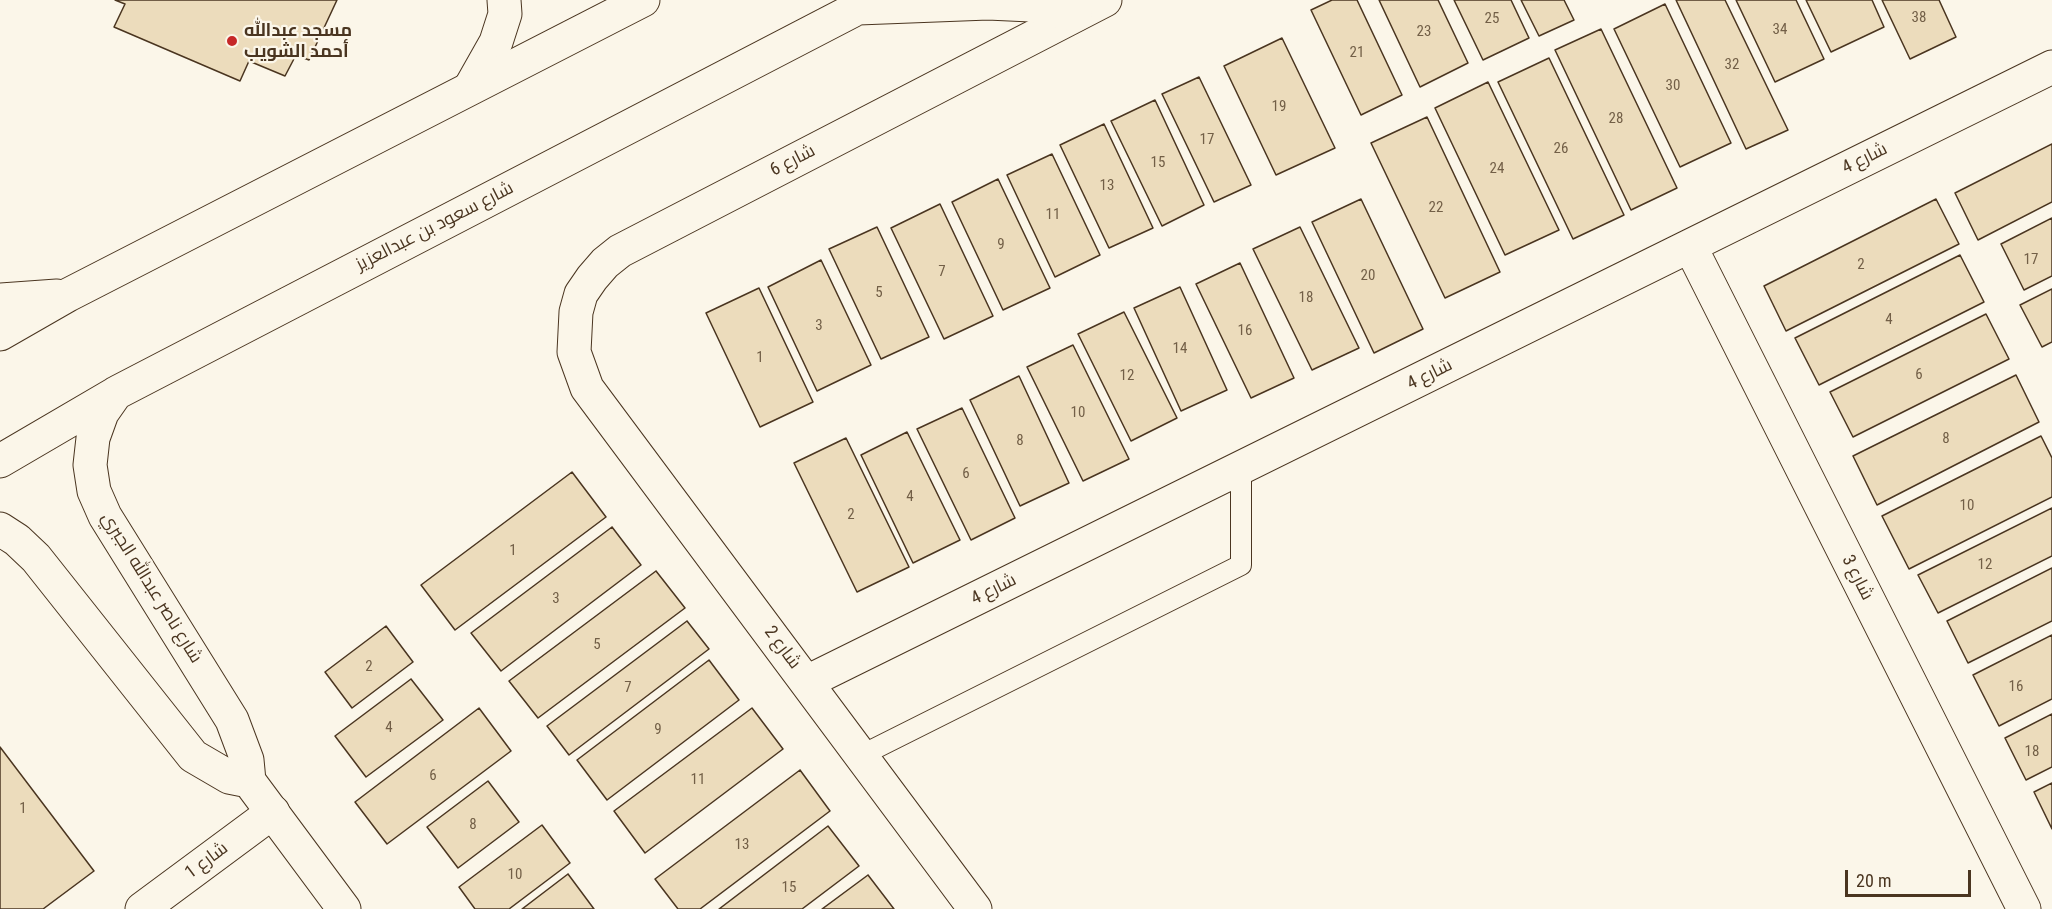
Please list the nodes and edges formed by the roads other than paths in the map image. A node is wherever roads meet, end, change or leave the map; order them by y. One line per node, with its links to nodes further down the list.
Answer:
1 (504, 0): 7 (street)
2 (643, 0): 7 (street)
3 (1105, 0): 5 (street, شارع 6)
4 (865, 4): 5 (street); 13 (street, شارع سعود بن عبدالعزيز)
5 (1075, 15): 12 (street, شارع 6)
6 (2052, 67): 8 (street, شارع 4)
7 (470, 88): 9 (street)
8 (1690, 246): 15 (street, شارع 4); 24 (street, شارع 3)
9 (68, 295): 10 (street); 11 (street)
10 (0, 300)
11 (0, 334)
12 (587, 388): 17 (street, شارع 2)
13 (118, 392): 14 (street, شارع سعود بن عبدالعزيز); 19 (street, شارع ناصر عبدالله الجبري)
14 (0, 461)
15 (1241, 468): 17 (street, شارع 4); 18 (lane)
16 (0, 529): 19 (street)
17 (807, 682): 18 (street, شارع 2)
18 (862, 755): 23 (street, شارع 2)
19 (249, 781): 20 (street, شارع ناصر عبدالله الجبري)
20 (273, 812): 21 (street, شارع 1); 22 (street, شارع ناصر عبدالله الجبري)
21 (142, 909)
22 (344, 909)
23 (975, 909)
24 (2024, 909)

